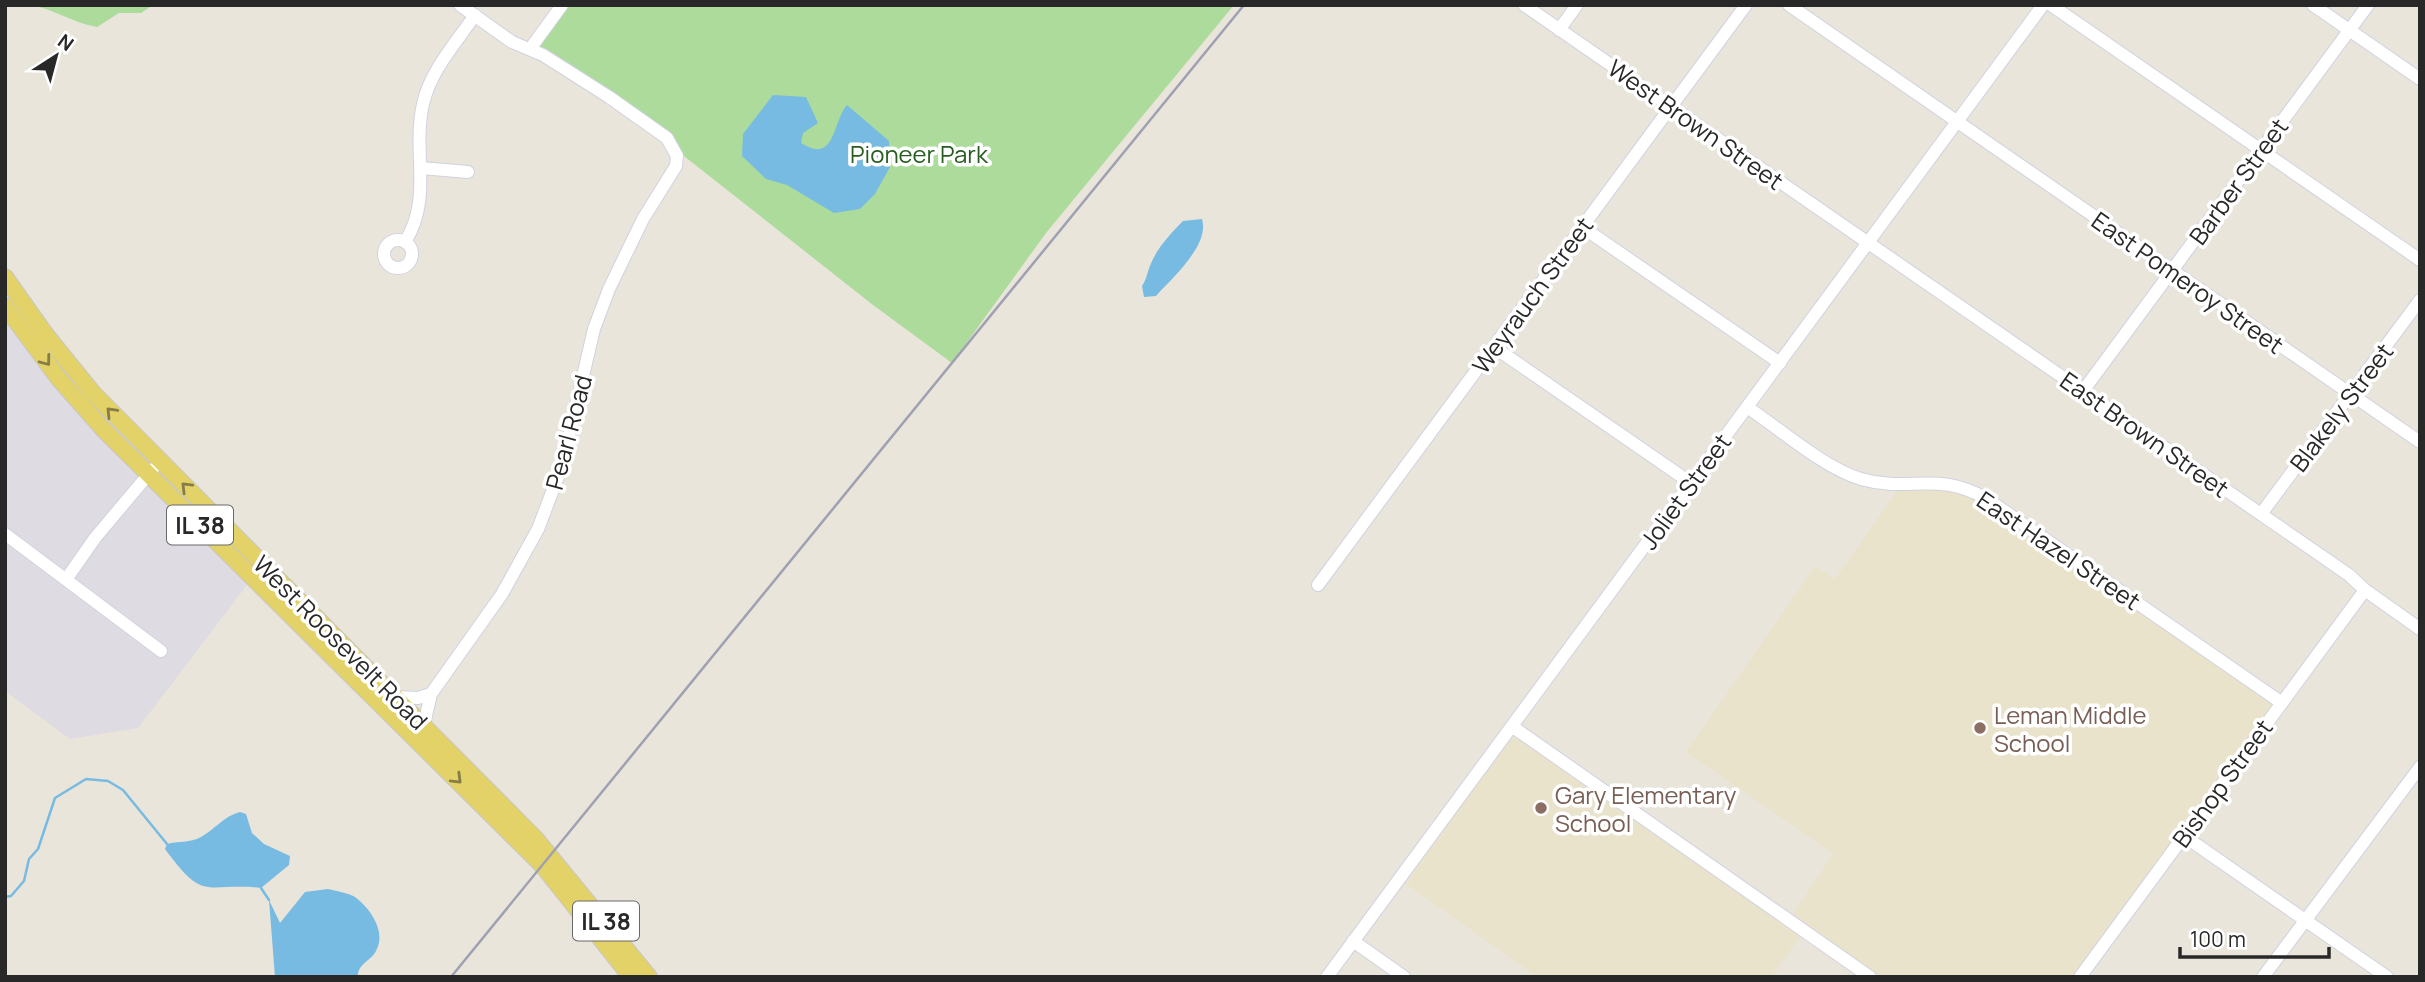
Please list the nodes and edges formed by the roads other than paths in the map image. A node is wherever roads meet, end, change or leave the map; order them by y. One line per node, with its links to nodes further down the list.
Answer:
1 (460, 5): 11 (street)
2 (562, 5): 14 (street)
3 (1524, 5): 12 (street, West Brown Street)
4 (1577, 5): 12 (street)
5 (1746, 5): 16 (street, Weyrauch Street)
6 (1789, 5): 17 (street, East Pomeroy Street)
7 (2043, 5): 17 (street, Joliet Street)
8 (2051, 5): 18 (street)
9 (2313, 5): 13 (street)
10 (2368, 5): 13 (street, Barber Street)
11 (474, 15): 14 (street); 19 (street)
12 (1559, 30): 16 (street, West Brown Street)
13 (2350, 30): 15 (street); 18 (street, Barber Street)
14 (530, 49): 45 (street, Pearl Road)
15 (2420, 79)
16 (1671, 107): 21 (street, Weyrauch Street); 23 (street, West Brown Street)
17 (1957, 122): 23 (street, Joliet Street); 25 (street, East Pomeroy Street)
18 (2261, 150): 24 (street); 25 (street, Barber Street)
19 (421, 168): 20 (street); 22 (street)
20 (468, 172)
21 (1582, 227): 29 (street, Weyrauch Street); 30 (street)
22 (405, 242)
23 (1868, 243): 30 (street, Joliet Street); 31 (street, East Brown Street)
24 (2420, 260)
25 (2172, 271): 31 (street, Barber Street); 32 (street, East Pomeroy Street)
26 (5, 277): 35 (main road, West Roosevelt Road / IL 38, one-way to 26)
27 (2420, 300): 32 (street, Blakely Street)
28 (5, 306): 36 (main road, West Roosevelt Road / IL 38, one-way to 36)
29 (1494, 347): 37 (street); 41 (street, Weyrauch Street)
30 (1780, 363): 33 (street, Joliet Street)
31 (2083, 391): 38 (street, East Brown Street)
32 (2350, 394): 34 (street, East Pomeroy Street); 38 (street, Blakely Street)
33 (1747, 407): 37 (street, Joliet Street); 47 (street, East Hazel Street)
34 (2420, 442)
35 (160, 461): 36 (street); 46 (main road, West Roosevelt Road / IL 38, one-way to 35)
36 (148, 474): 40 (street); 54 (main road, West Roosevelt Road / IL 38, one-way to 54)
37 (1691, 483): 49 (street, Joliet Street)
38 (2261, 514): 42 (street, East Brown Street)
39 (5, 534): 40 (street)
40 (67, 578): 44 (street)
41 (1318, 585)
42 (2365, 590): 43 (street, East Brown Street); 47 (street, Bishop Street)
43 (2420, 628)
44 (161, 651)
45 (431, 694): 46 (street); 48 (street, Pearl Road)
46 (397, 697): 48 (main road, West Roosevelt Road / IL 38)
47 (2282, 703): 51 (street, Bishop Street)
48 (424, 724): 55 (main road, West Roosevelt Road / IL 38)
49 (1513, 727): 53 (street, Joliet Street); 58 (street)
50 (2420, 767): 52 (street)
51 (2184, 836): 52 (street); 59 (street, Bishop Street)
52 (2305, 920): 60 (street); 61 (street)
53 (1353, 941): 56 (street, Joliet Street); 57 (street)
54 (631, 977)
55 (649, 977)
56 (1327, 977)
57 (1404, 977)
58 (1870, 977)
59 (2080, 977)
60 (2263, 977)
61 (2387, 977)

